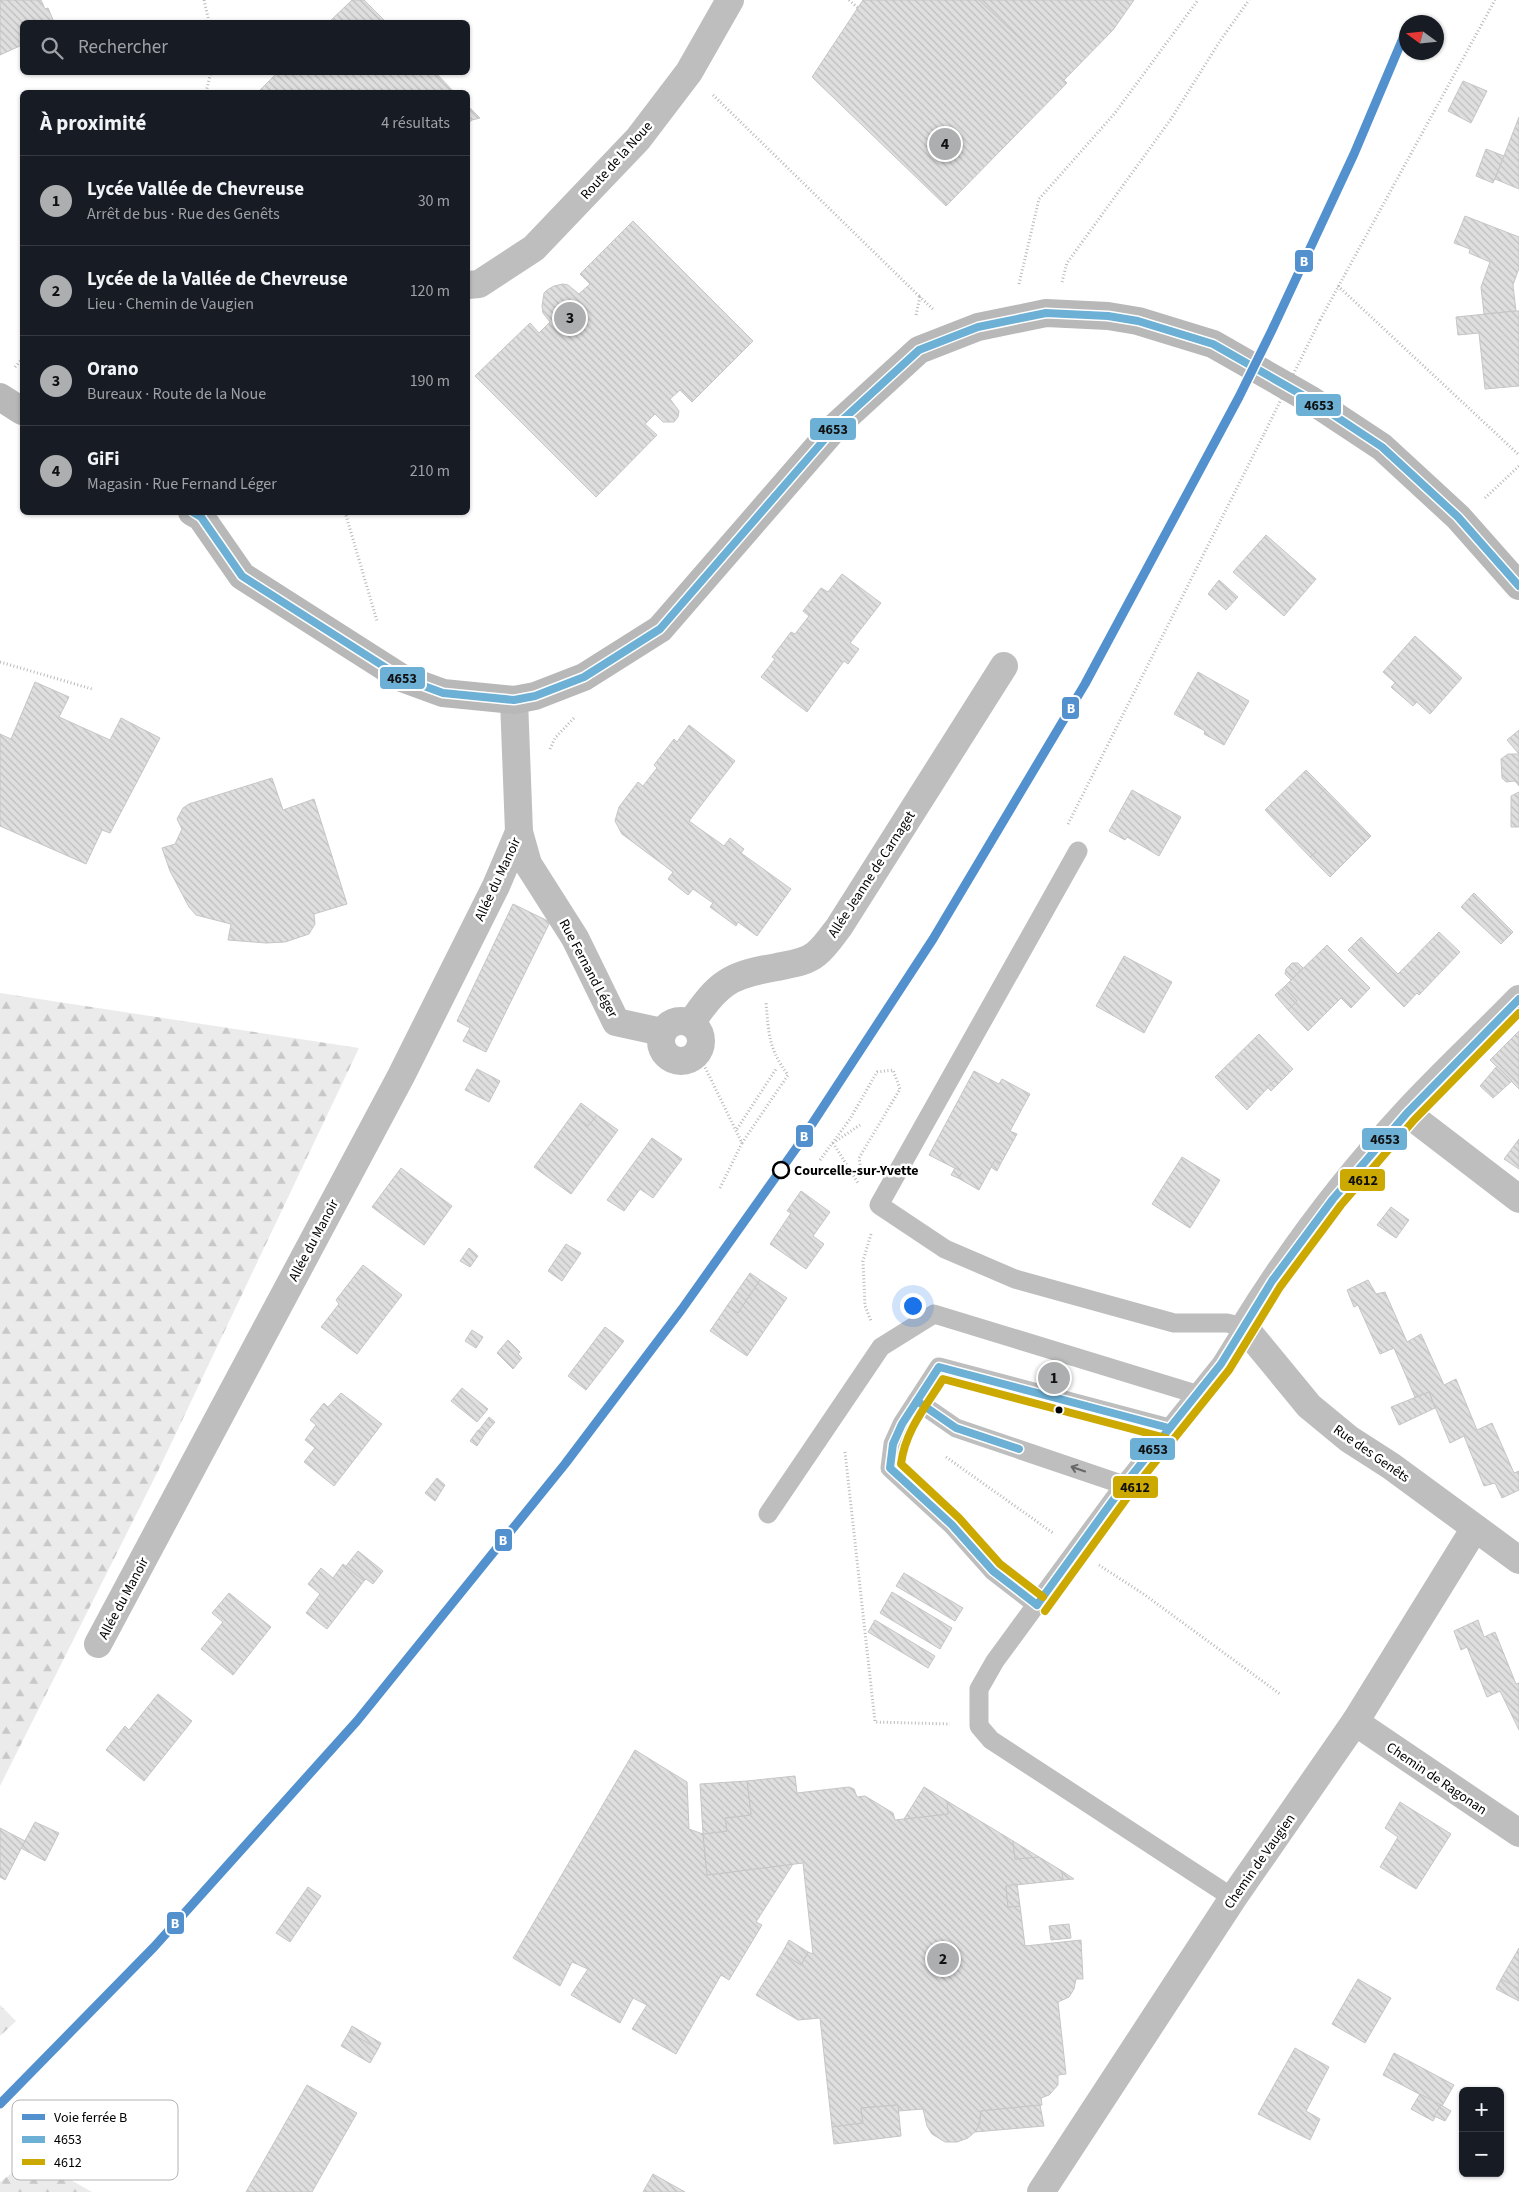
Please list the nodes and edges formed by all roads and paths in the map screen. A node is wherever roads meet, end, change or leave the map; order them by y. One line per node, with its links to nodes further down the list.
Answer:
1 (204, 0): 8 (path)
2 (730, 0): 9 (street, Route de la Noue)
3 (849, 0): 7 (path)
4 (1198, 0): 15 (path)
5 (1249, 0): 14 (path)
6 (1495, 0): 13 (path)
7 (858, 8)
8 (208, 20)
9 (689, 72): 12 (street, Route de la Noue); 16 (path)
10 (210, 75): 11 (path)
11 (206, 90)
12 (470, 285)
13 (1338, 286): 23 (path); 36 (path, bridge)
14 (1061, 287)
15 (1017, 291)
16 (920, 297): 17 (path); 18 (path)
17 (934, 310)
18 (916, 316)
19 (1293, 364): 20 (path)
20 (1302, 368)
21 (0, 397): 22 (street)
22 (20, 411)
23 (1519, 454)
24 (1519, 466): 25 (path)
25 (1481, 502)
26 (199, 515): 34 (street)
27 (346, 515): 29 (path)
28 (1519, 586): 32 (street)
29 (379, 626)
30 (0, 662): 33 (path)
31 (1004, 666): 39 (street, Allée Jeanne de Carnaget)
32 (584, 676): 34 (street); 35 (path)
33 (92, 689)
34 (514, 700): 37 (street, Rue Fernand Léger)
35 (548, 753)
36 (1065, 830)
37 (520, 832): 42 (street, Rue Fernand Léger); 69 (street, Allée du Manoir)
38 (1078, 851): 55 (lane)
39 (762, 970): 41 (street, Allée Jeanne de Carnaget); 48 (path)
40 (1519, 999): 45 (street)
41 (691, 1024): 42 (street); 43 (street)
42 (662, 1032): 43 (street)
43 (698, 1053): 47 (path)
44 (776, 1069): 47 (path)
45 (1407, 1113): 54 (street); 56 (street)
46 (860, 1124): 49 (path)
47 (736, 1130): 48 (path)
48 (742, 1142): 53 (path)
49 (833, 1143): 50 (path); 51 (path); 52 (path)
50 (859, 1158)
51 (820, 1160)
52 (860, 1187)
53 (720, 1188)
54 (1519, 1199)
55 (879, 1205): 56 (lane); 57 (path)
56 (1244, 1327): 58 (lane); 65 (street, Rue des Genêts)
57 (881, 1347): 58 (lane); 64 (lane)
58 (1196, 1394): 61 (lane)
59 (917, 1401): 60 (lane); 61 (lane); 63 (lane, one-way to 59)
60 (902, 1424): 66 (path); 68 (lane)
61 (1169, 1428): 63 (lane)
62 (850, 1444): 72 (path)
63 (1124, 1485): 66 (lane)
64 (768, 1514)
65 (1475, 1528): 67 (street, Rue des Genêts); 71 (street, Chemin de Vaugien)
66 (1076, 1551): 68 (lane); 70 (path)
67 (1519, 1560)
68 (1037, 1605): 72 (lane)
69 (98, 1644)
70 (1280, 1694)
71 (1355, 1722): 73 (street, Chemin de Ragonan); 74 (street, Chemin de Vaugien)
72 (979, 1726): 74 (lane)
73 (1519, 1833)
74 (1233, 1898): 75 (street, Chemin de Vaugien)
75 (1042, 2192)

